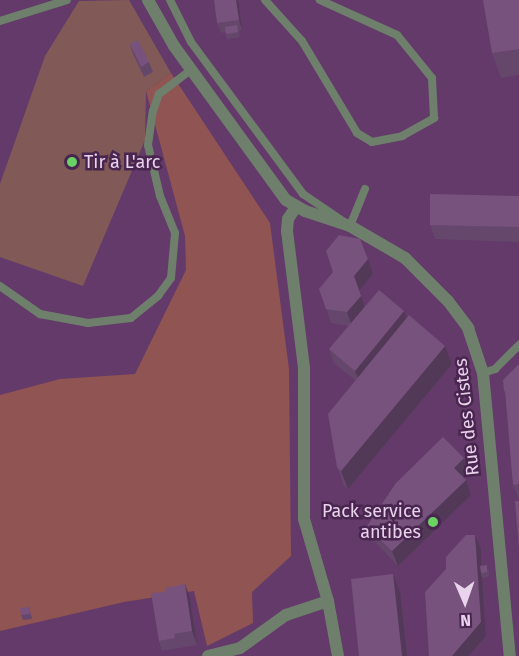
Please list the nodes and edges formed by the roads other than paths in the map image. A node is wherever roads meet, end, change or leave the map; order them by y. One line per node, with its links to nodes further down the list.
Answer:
1 (67, 0): 6 (lane)
2 (148, 0): 7 (street, Rue des Cistes)
3 (170, 0): 10 (lane, Rue des Cistes)
4 (265, 0): 5 (lane)
5 (320, 0)
6 (0, 21)
7 (191, 70): 9 (street, Rue des Cistes); 11 (lane)
8 (365, 189): 10 (lane)
9 (297, 207): 10 (street, Rue des Cistes); 14 (street)
10 (350, 226): 13 (street, Rue des Cistes)
11 (0, 286)
12 (519, 345): 13 (lane)
13 (483, 373): 17 (street, Rue des Cistes)
14 (328, 601): 15 (street); 16 (street)
15 (208, 656)
16 (338, 656)
17 (511, 656): 18 (lane, Rue des Cistes)
18 (517, 656)

